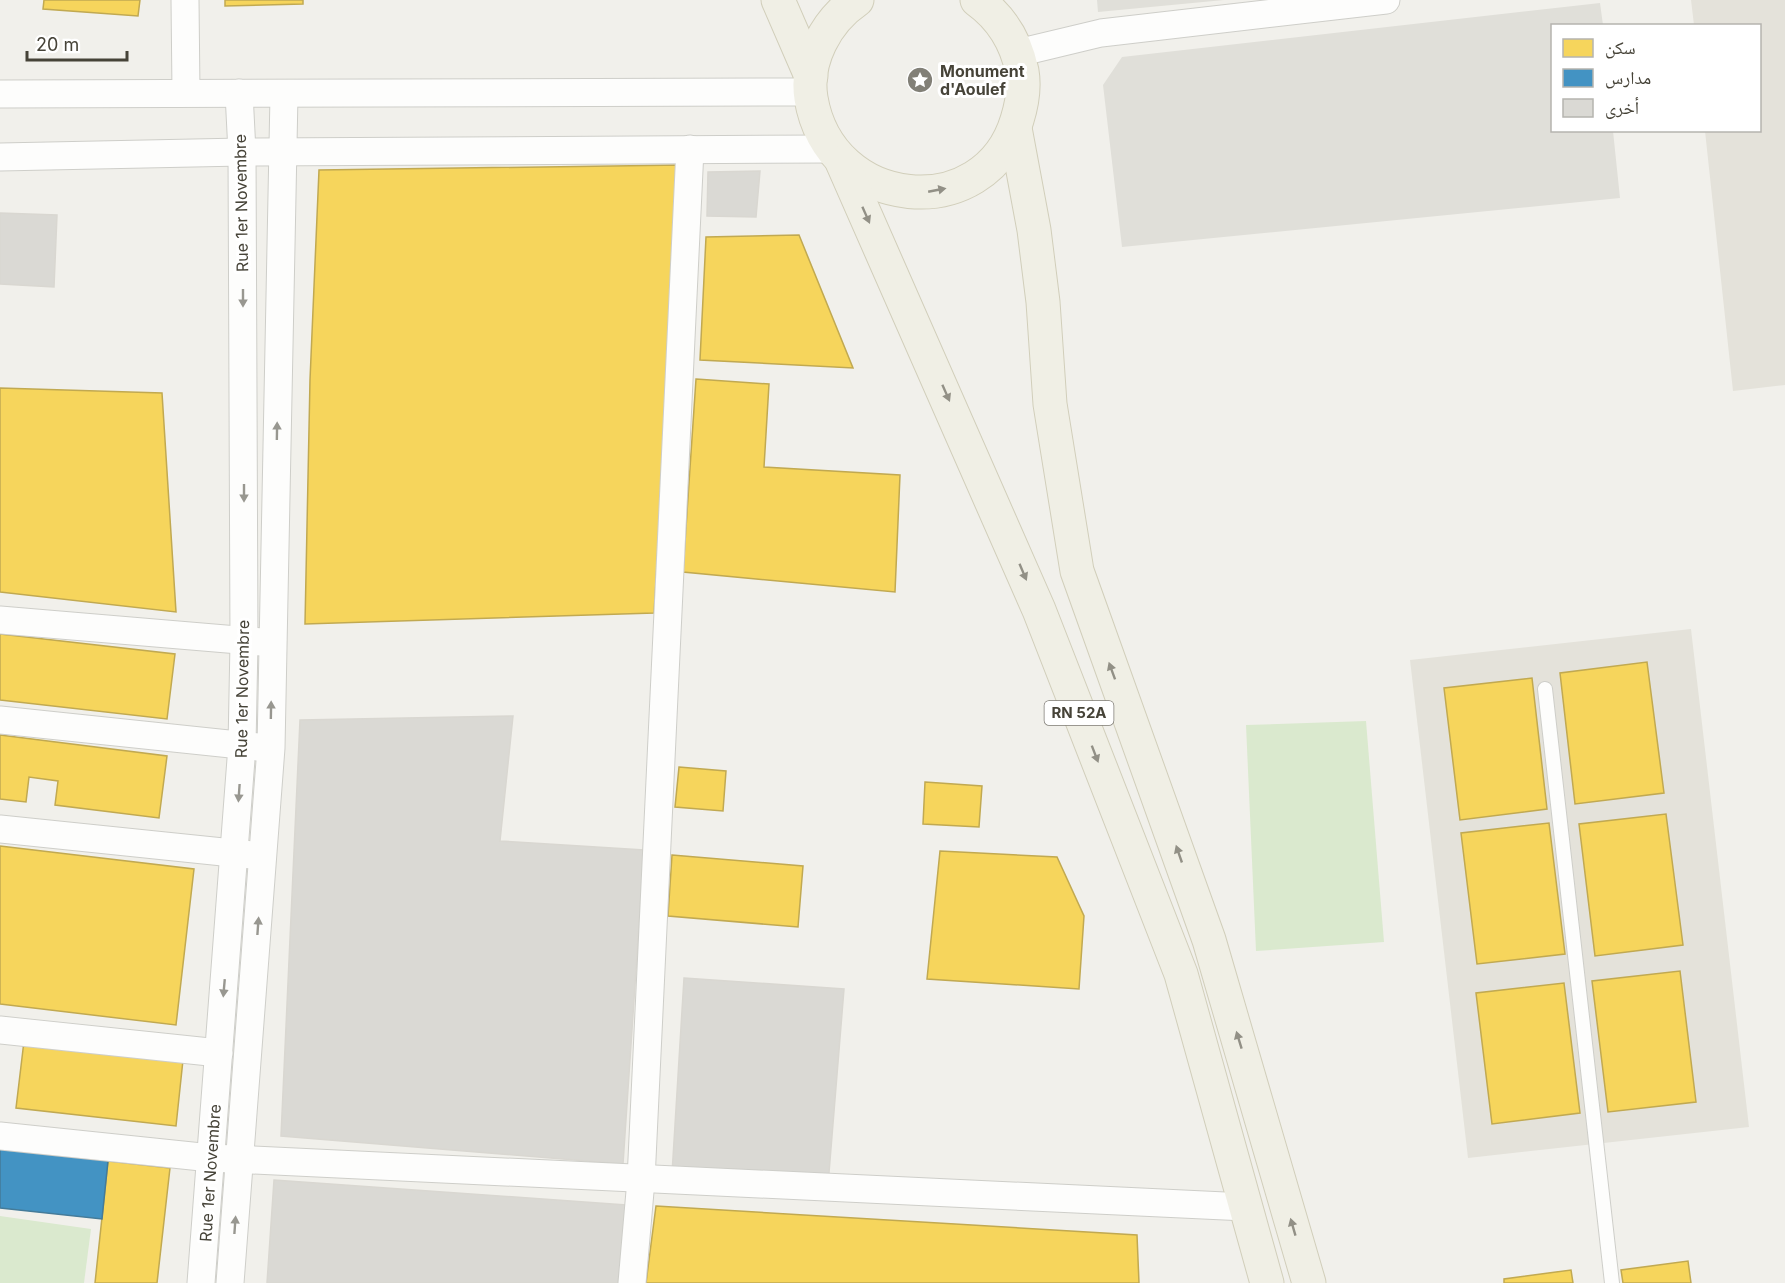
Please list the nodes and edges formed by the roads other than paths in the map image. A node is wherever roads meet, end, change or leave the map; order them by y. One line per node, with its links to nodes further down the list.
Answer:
1 (185, 0): 9 (street)
2 (778, 0): 8 (main road)
3 (857, 0): 8 (main road)
4 (977, 0): 7 (main road)
5 (997, 0): 7 (main road)
6 (1386, 0): 7 (street)
7 (1018, 53): 13 (main road)
8 (811, 84): 12 (street); 17 (main road)
9 (186, 92): 10 (street); 11 (street)
10 (239, 93): 12 (street); 15 (street, Rue 1er Novembre)
11 (0, 94)
12 (284, 94): 16 (street, Rue 1er Novembre)
13 (1015, 128): 17 (main road, one-way to 13); 40 (main road, RN 52A, one-way to 13)
14 (690, 149): 16 (street); 17 (street); 34 (street)
15 (242, 153): 16 (street); 18 (street); 20 (street, Rue 1er Novembre, one-way to 20)
16 (284, 154): 21 (street, Rue 1er Novembre, one-way to 16)
17 (837, 156): 35 (main road, RN 52A, one-way to 35)
18 (0, 157)
19 (0, 620): 20 (street)
20 (244, 642): 21 (street); 24 (street, Rue 1er Novembre)
21 (272, 642): 25 (street, Rue 1er Novembre, one-way to 21)
22 (1545, 690): 41 (lane)
23 (0, 720): 24 (street)
24 (242, 746): 25 (street); 27 (street, Rue 1er Novembre, one-way to 27)
25 (271, 748): 28 (street, Rue 1er Novembre)
26 (0, 829): 27 (street)
27 (235, 853): 28 (street); 30 (street, Rue 1er Novembre, one-way to 30)
28 (264, 856): 33 (street, Rue 1er Novembre, one-way to 28)
29 (0, 1030): 30 (street)
30 (219, 1053): 32 (street, Rue 1er Novembre)
31 (0, 1136): 32 (street)
32 (211, 1158): 33 (street); 36 (street, Rue 1er Novembre)
33 (240, 1159): 34 (street); 37 (street, Rue 1er Novembre, one-way to 33)
34 (641, 1180): 35 (street); 38 (street)
35 (1246, 1207): 39 (main road, RN 52A)
36 (201, 1283)
37 (230, 1283)
38 (632, 1283)
39 (1267, 1283)
40 (1309, 1283)
41 (1612, 1283)

